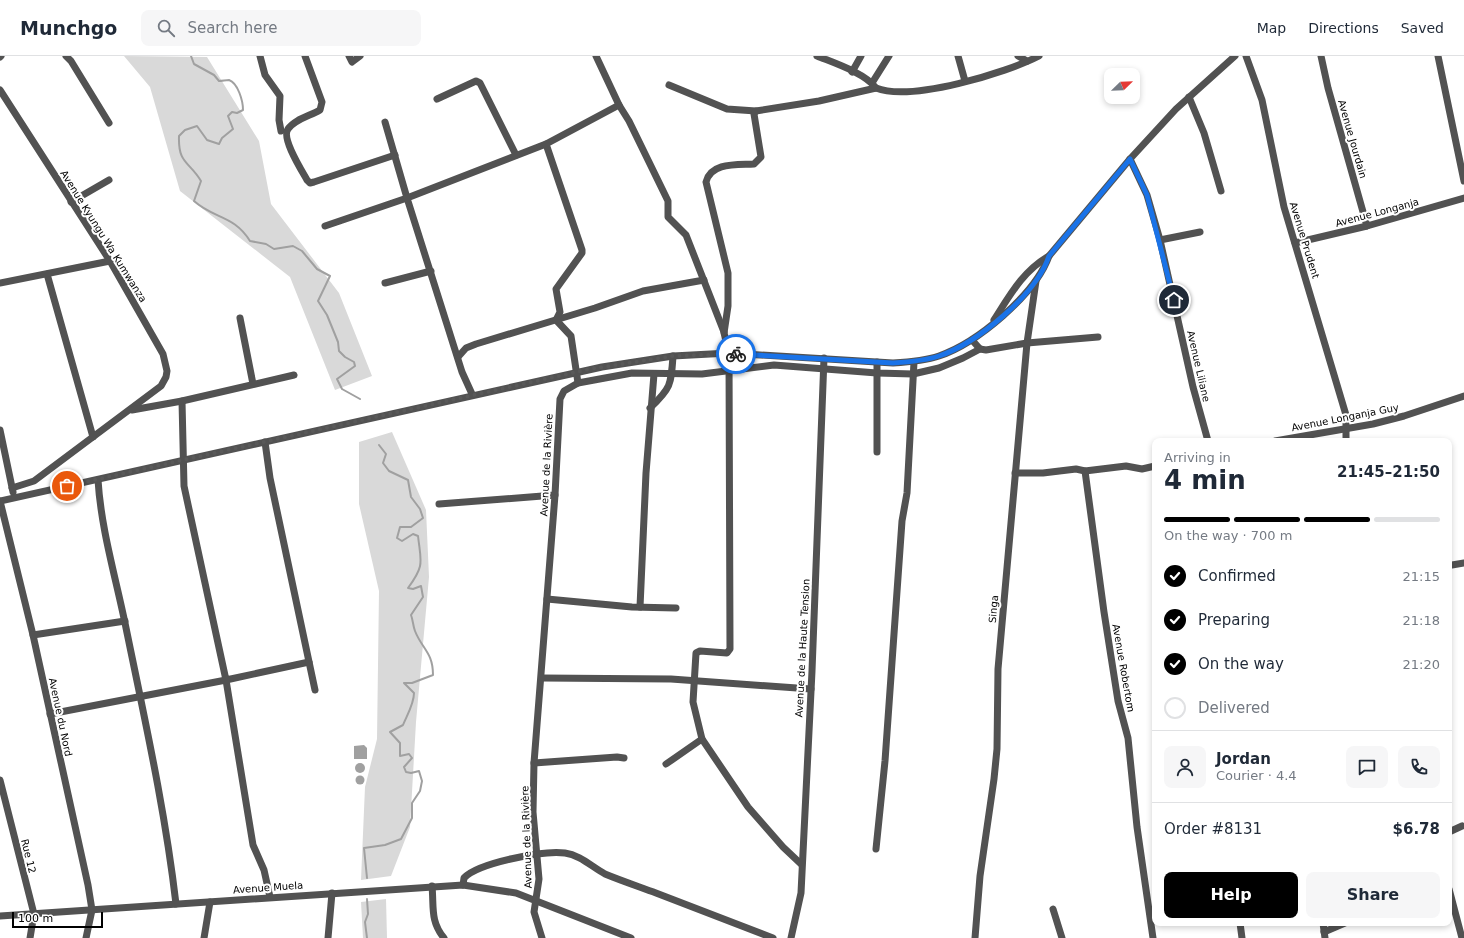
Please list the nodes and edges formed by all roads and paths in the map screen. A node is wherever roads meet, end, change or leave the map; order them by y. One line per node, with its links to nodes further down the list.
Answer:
1 (66, 56): 28 (street)
2 (260, 56): 29 (street)
3 (305, 56): 31 (street)
4 (349, 56): 5 (street)
5 (360, 56)
6 (596, 56): 25 (street)
7 (817, 56): 18 (street)
8 (861, 56): 18 (street)
9 (889, 56): 21 (street)
10 (958, 56): 19 (street)
11 (1018, 56): 17 (street)
12 (1039, 56): 17 (street)
13 (1235, 56): 23 (street)
14 (1246, 56): 44 (street, Avenue Prudent)
15 (1321, 56): 41 (street, Avenue Jourdain)
16 (1438, 56): 35 (street)
17 (1027, 61): 19 (street)
18 (852, 72): 21 (street)
19 (965, 81): 21 (street)
20 (669, 85): 26 (street)
21 (874, 85): 26 (street)
22 (0, 90): 39 (street, Avenue Kyungu Wa Kumwanza)
23 (1189, 97): 33 (street); 36 (street)
24 (437, 99): 32 (street)
25 (619, 105): 30 (street); 49 (street)
26 (756, 112): 56 (street)
27 (384, 122): 31 (street)
28 (109, 123)
29 (282, 131)
30 (546, 144): 32 (street); 54 (street)
31 (394, 155): 37 (street)
32 (516, 156): 37 (street)
33 (1130, 159): 43 (street, Avenue Liliane); 45 (street)
34 (109, 180): 39 (street)
35 (1464, 180)
36 (1221, 191)
37 (407, 198): 40 (street); 47 (street)
38 (1464, 198): 41 (street, Avenue Longanja)
39 (71, 202): 46 (street, Avenue Kyungu Wa Kumwanza)
40 (325, 226)
41 (1367, 226): 44 (street, Avenue Longanja)
42 (1200, 232): 43 (street)
43 (1160, 240): 85 (street, Avenue Liliane)
44 (1295, 243): 82 (street, Avenue Prudent)
45 (1049, 256): 50 (street); 55 (street)
46 (110, 261): 48 (street); 81 (street, Avenue Kyungu Wa Kumwanza)
47 (431, 271): 52 (street); 63 (street)
48 (47, 274): 51 (street); 84 (street)
49 (704, 280): 54 (street); 56 (street)
50 (1036, 281): 55 (street); 59 (street, Singa)
51 (0, 283)
52 (385, 283)
53 (240, 318): 76 (street)
54 (556, 320): 63 (street); 69 (street)
55 (991, 324): 58 (street)
56 (724, 333): 61 (street)
57 (1098, 337): 59 (street)
58 (972, 340): 60 (street); 66 (street)
59 (1027, 343): 60 (street); 93 (street, Singa)
60 (980, 349): 73 (street)
61 (729, 354): 62 (street); 64 (street); 67 (street)
62 (673, 356): 69 (street); 72 (street)
63 (458, 357): 77 (street)
64 (824, 358): 65 (street); 68 (street, Avenue de la Haute Tension)
65 (877, 362): 66 (street); 70 (street)
66 (914, 362): 73 (street)
67 (729, 370): 68 (street); 72 (street); 111 (street)
68 (823, 370): 70 (street); 112 (street, Avenue de la Haute Tension)
69 (577, 372): 75 (street); 77 (street)
70 (877, 373): 73 (street); 89 (street)
71 (654, 374): 72 (street); 75 (street); 80 (street)
72 (672, 374): 80 (street)
73 (913, 374): 123 (street)
74 (294, 375): 76 (street)
75 (578, 383): 96 (street, Avenue de la Rivière)
76 (253, 384): 79 (street)
77 (472, 394): 88 (street)
78 (1464, 396): 82 (street, Avenue Longanja Guy)
79 (182, 401): 81 (street); 90 (street)
80 (650, 408): 104 (street)
81 (130, 410): 84 (street, Avenue Kyungu Wa Kumwanza)
82 (1346, 429): 86 (street, Avenue Longanja Guy); 87 (street, Avenue Prudent)
83 (0, 430): 95 (street)
84 (93, 437): 95 (street, Avenue Kyungu Wa Kumwanza)
85 (1207, 438)
86 (1293, 438)
87 (1346, 438)
88 (265, 442): 90 (street); 108 (street)
89 (877, 452)
90 (183, 461): 94 (street); 110 (street)
91 (1152, 467): 92 (street)
92 (1085, 471): 93 (street); 153 (street, Avenue Robertom)
93 (1015, 473): 151 (street, Singa)
94 (98, 480): 97 (street); 106 (street)
95 (12, 488): 97 (street)
96 (555, 495): 99 (street); 103 (street, Avenue de la Rivière)
97 (14, 498): 98 (street)
98 (0, 501): 100 (street, Avenue du Nord)
99 (439, 504)
100 (3, 523): 107 (street, Avenue du Nord)
101 (1464, 563): 102 (street)
102 (1452, 565)
103 (547, 599): 104 (street); 109 (street, Avenue de la Rivière)
104 (640, 607): 105 (street)
105 (676, 608)
106 (125, 621): 107 (street); 114 (street)
107 (34, 635): 115 (street, Avenue du Nord)
108 (309, 662): 110 (street); 113 (street)
109 (542, 678): 111 (street); 118 (street, Avenue de la Rivière)
110 (226, 680): 114 (street); 129 (street)
111 (694, 680): 112 (street); 116 (street)
112 (811, 689): 125 (street, Avenue de la Haute Tension)
113 (315, 690)
114 (140, 697): 115 (street); 132 (street)
115 (50, 714): 135 (street, Avenue du Nord)
116 (702, 740): 119 (street); 125 (street)
117 (624, 758): 118 (street)
118 (534, 763): 124 (street, Avenue de la Rivière)
119 (666, 764)
120 (0, 780): 136 (street, Rue 12)
121 (1462, 826): 122 (street)
122 (1452, 831)
123 (876, 849)
124 (536, 855): 126 (street); 130 (street, Avenue de la Rivière); 140 (street)
125 (801, 864): 150 (street, Avenue de la Haute Tension)
126 (463, 885): 127 (street, Avenue Muela); 130 (street, Avenue Muela)
127 (432, 886): 128 (street, Avenue Muela); 146 (street)
128 (332, 893): 129 (street, Avenue Muela); 145 (street)
129 (270, 897): 131 (street, Avenue Muela)
130 (536, 900): 147 (street, Avenue de la Rivière); 148 (street, Avenue Muela)
131 (210, 902): 132 (street, Avenue Muela); 144 (street)
132 (176, 904): 135 (street, Avenue Muela)
133 (1452, 907): 155 (street)
134 (1053, 909): 152 (street)
135 (92, 910): 136 (street, Avenue Muela); 143 (street, Avenue du Nord)
136 (34, 914): 137 (street, Avenue Muela); 142 (street, Rue 12)
137 (0, 916)
138 (1240, 926): 154 (street)
139 (1340, 926): 141 (street)
140 (759, 935): 149 (street)
141 (1325, 935)
142 (30, 938)
143 (86, 938)
144 (204, 938)
145 (328, 938)
146 (444, 938)
147 (542, 938)
148 (631, 938)
149 (773, 938)
150 (791, 938)
151 (976, 938)
152 (1062, 938)
153 (1153, 938)
154 (1242, 938)
155 (1462, 938)

